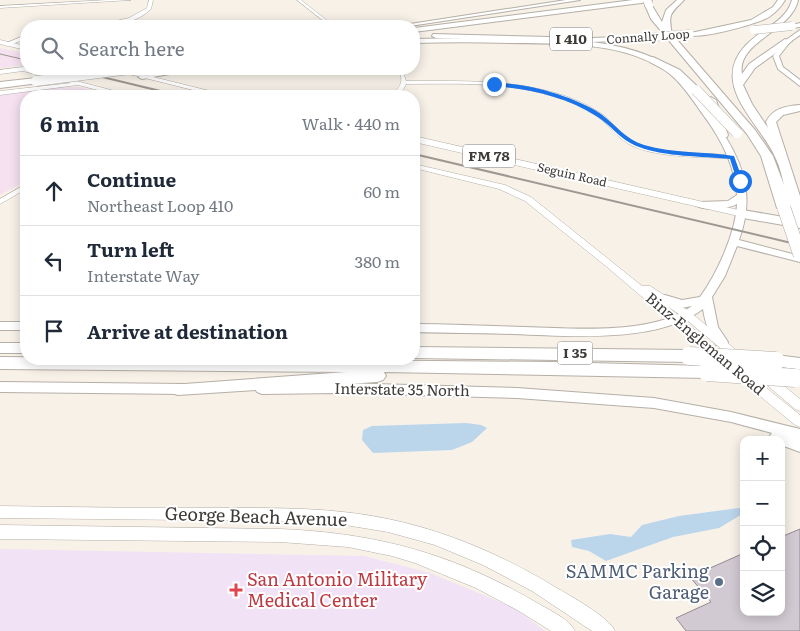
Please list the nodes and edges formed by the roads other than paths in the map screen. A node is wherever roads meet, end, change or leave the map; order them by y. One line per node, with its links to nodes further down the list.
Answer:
1 (129, 0): 10 (street)
2 (151, 0): 11 (street)
3 (299, 0): 12 (street)
4 (577, 0): 13 (main road)
5 (598, 0): 15 (highway, I 410)
6 (680, 0): 18 (highway)
7 (782, 0): 19 (highway, Connally Loop / I 410)
8 (795, 0): 44 (highway)
9 (648, 2): 16 (highway); 18 (highway)
10 (0, 7)
11 (122, 20)
12 (324, 20)
13 (420, 23)
14 (796, 26): 19 (highway, bridge)
15 (420, 29)
16 (420, 29)
17 (800, 32): 25 (main road)
18 (669, 33): 30 (highway)
19 (690, 34): 21 (highway, Connally Loop / I 410, bridge)
20 (420, 37): 21 (highway, Connally Loop / I 410)
21 (499, 37): 24 (highway)
22 (20, 39): 26 (street)
23 (420, 40): 24 (main road)
24 (425, 40): 28 (main road)
25 (788, 41): 42 (main road); 44 (highway)
26 (4, 43): 27 (main road)
27 (20, 47)
28 (652, 60): 49 (highway); 54 (main road)
29 (0, 72): 31 (street)
30 (701, 72): 54 (highway); 59 (highway)
31 (20, 73)
32 (20, 74): 39 (highway)
33 (35, 75): 41 (street)
34 (83, 75): 43 (highway, bridge)
35 (134, 75): 38 (main road)
36 (171, 75): 38 (main road)
37 (404, 75): 40 (street)
38 (163, 77): 47 (main road)
39 (0, 80)
40 (405, 82): 48 (street); 57 (street)
41 (83, 84): 45 (street); 46 (street)
42 (800, 84)
43 (0, 85)
44 (738, 86): 56 (highway)
45 (28, 90)
46 (106, 90)
47 (206, 90)
48 (400, 90)
49 (696, 90): 53 (highway, bridge)
50 (20, 91): 51 (street)
51 (0, 93)
52 (800, 108): 56 (highway)
53 (737, 133): 59 (highway)
54 (723, 135): 57 (main road)
55 (420, 140): 63 (main road, Seguin Road / FM 78)
56 (779, 154): 64 (highway)
57 (732, 157): 61 (main road)
58 (420, 167): 69 (street, Binz-Engleman Road)
59 (779, 188): 64 (highway)
60 (20, 190): 62 (street)
61 (743, 196): 63 (main road); 65 (main road)
62 (0, 202)
63 (700, 204): 65 (main road, FM 78)
64 (794, 212): 68 (highway, bridge)
65 (743, 214): 66 (highway); 67 (main road)
66 (800, 225)
67 (732, 242): 68 (main road); 70 (main road)
68 (800, 257)
69 (611, 265): 71 (street, Binz-Engleman Road); 73 (street, Binz-Engleman Road)
70 (707, 298): 71 (main road); 72 (main road); 77 (main road)
71 (665, 299): 72 (street, Binz-Engleman Road)
72 (686, 314): 73 (main road); 77 (street, Binz-Engleman Road)
73 (673, 319): 76 (main road); 90 (street, Binz-Engleman Road)
74 (0, 326): 75 (main road)
75 (20, 326)
76 (420, 328)
77 (721, 342): 89 (street, Binz-Engleman Road)
78 (0, 348): 79 (highway)
79 (20, 348)
80 (420, 350): 85 (highway, I 35, bridge)
81 (0, 363): 82 (highway, I 35)
82 (20, 363)
83 (191, 365): 84 (highway, I 35)
84 (669, 370): 85 (highway, I 35, bridge); 87 (highway)
85 (798, 373)
86 (0, 387): 87 (main road, Interstate 35 North)
87 (178, 389): 88 (main road, Interstate 35 North)
88 (654, 403): 91 (main road, Interstate 35 North); 92 (main road)
89 (800, 406)
90 (800, 422)
91 (800, 435)
92 (800, 446)
93 (0, 512): 96 (street, George Beach Avenue)
94 (0, 532): 95 (street, George Beach Avenue)
95 (566, 631)
96 (606, 631)

